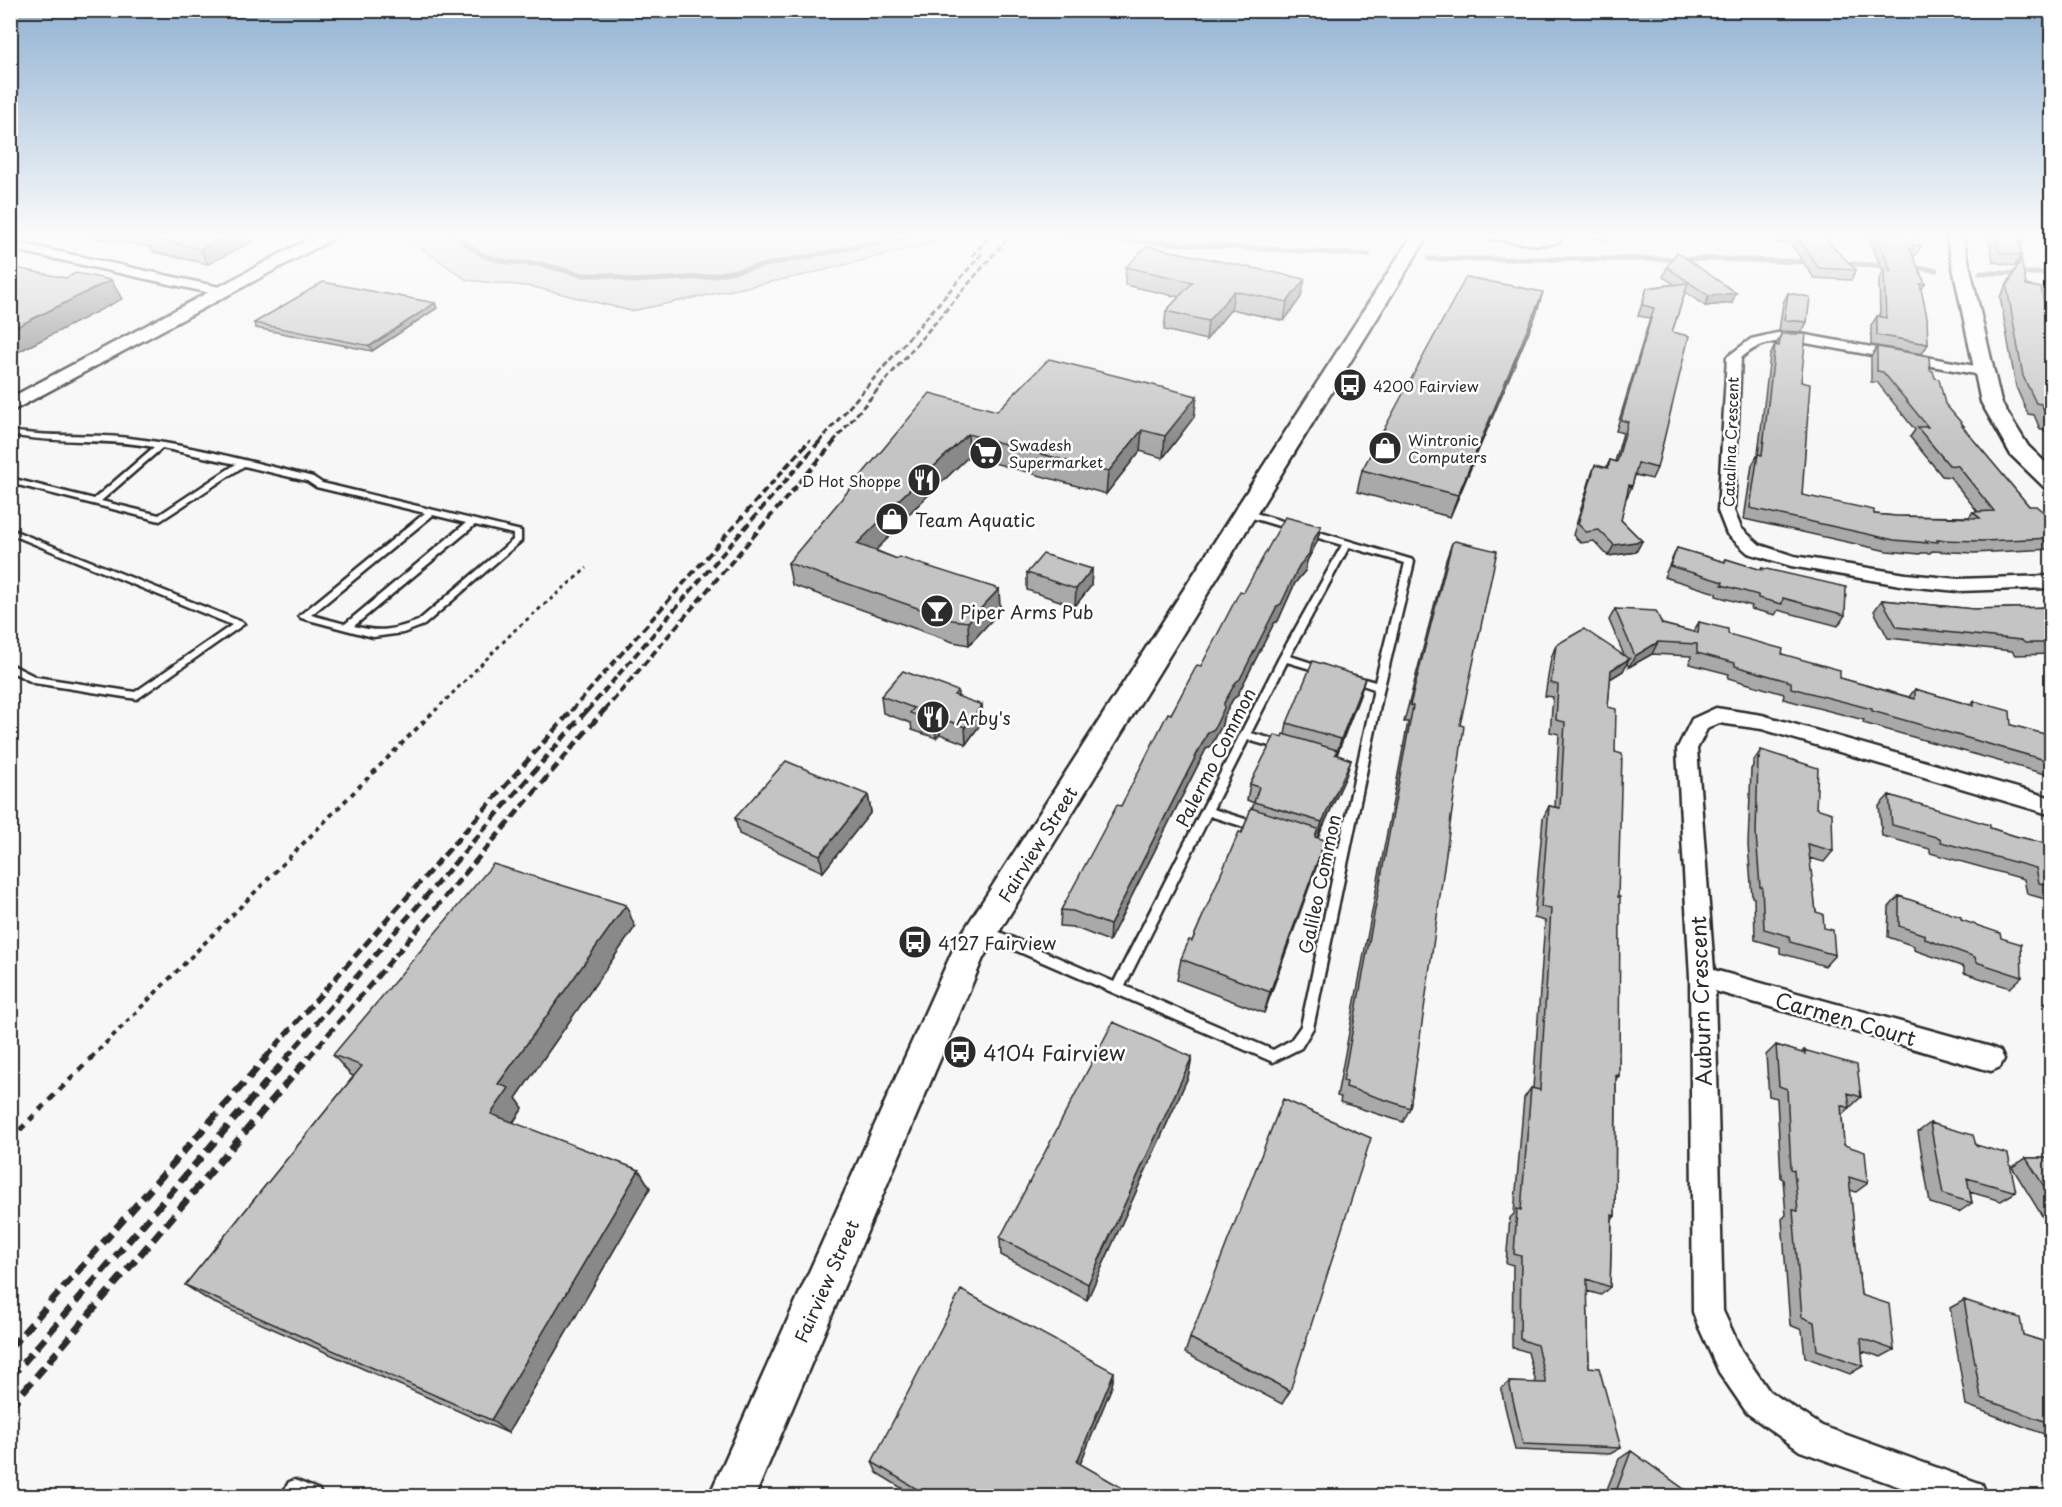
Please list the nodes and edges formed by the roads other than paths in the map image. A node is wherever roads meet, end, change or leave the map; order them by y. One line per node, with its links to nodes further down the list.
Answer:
1 (201, 304): 5 (main road)
2 (1377, 304): 13 (main road, Fairview Street)
3 (1968, 304): 4 (main road)
4 (1986, 372): 10 (main road); 17 (street, Catalina Crescent)
5 (10, 406)
6 (10, 433): 7 (lane)
7 (161, 445): 8 (lane); 11 (lane)
8 (243, 463): 11 (lane); 12 (lane)
9 (10, 480): 11 (lane)
10 (2052, 482)
11 (97, 500)
12 (432, 512): 14 (lane); 18 (lane)
13 (1245, 513): 16 (lane, Galileo Common); 29 (main road, Fairview Street)
14 (473, 522): 18 (lane); 18 (lane)
15 (10, 531): 20 (lane)
16 (1347, 543): 19 (lane, Palermo Common); 21 (lane, Galileo Common)
17 (2052, 582)
18 (347, 627)
19 (1284, 658): 21 (lane); 22 (lane, Palermo Common)
20 (10, 667)
21 (1379, 687): 28 (lane, Galileo Common)
22 (1245, 735): 23 (lane); 25 (lane, Palermo Common)
23 (1298, 750)
24 (2052, 807): 30 (street, Auburn Crescent)
25 (1206, 811): 26 (lane); 31 (lane, Palermo Common)
26 (1263, 829)
27 (1298, 840): 28 (lane)
28 (1343, 854): 31 (lane, Galileo Common)
29 (982, 930): 31 (lane, Galileo Common); 35 (main road, Fairview Street)
30 (1702, 977): 32 (street, Carmen Court); 36 (street, Auburn Crescent)
31 (1117, 989)
32 (1991, 1059)
33 (289, 1497): 34 (lane)
34 (313, 1497)
35 (732, 1497)
36 (1970, 1497)

